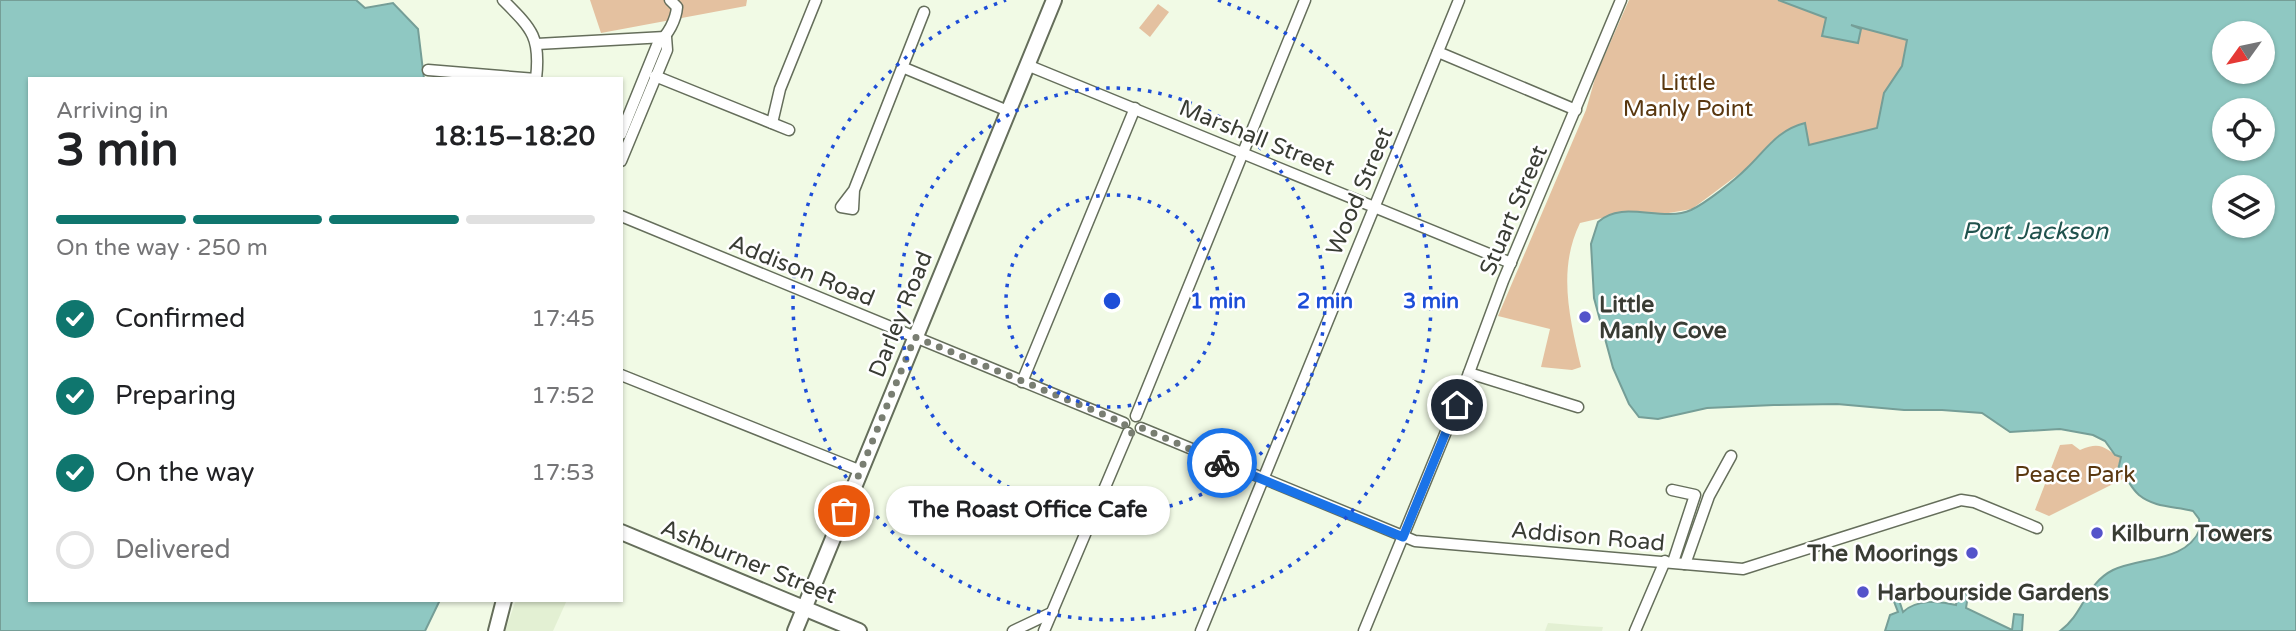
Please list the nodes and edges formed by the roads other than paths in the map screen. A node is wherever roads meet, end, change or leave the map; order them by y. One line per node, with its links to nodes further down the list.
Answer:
1 (503, 0): 10 (street)
2 (816, 0): 21 (street)
3 (1305, 0): 24 (street)
4 (1459, 0): 11 (street, Wood Street)
5 (1621, 0): 19 (street, Stuart Street)
6 (673, 4): 9 (street)
7 (1049, 5): 12 (street, Darley Road)
8 (924, 12): 13 (street)
9 (666, 37): 10 (street); 15 (street); 22 (street)
10 (537, 44): 17 (street)
11 (1438, 52): 19 (street); 27 (street, Wood Street)
12 (1027, 65): 18 (street, Marshall Street); 20 (street, Darley Road)
13 (902, 68): 20 (street); 26 (street)
14 (428, 70): 16 (street)
15 (655, 76): 21 (street); 25 (street)
16 (519, 77)
17 (532, 77)
18 (1135, 108): 24 (street, Marshall Street); 33 (street)
19 (1576, 110): 29 (street, Stuart Street)
20 (1008, 111): 30 (street, Darley Road)
21 (772, 123): 23 (street)
22 (623, 129)
23 (789, 130)
24 (1244, 152): 27 (street, Marshall Street); 35 (street)
25 (623, 156)
26 (854, 190)
27 (1375, 206): 29 (street, Marshall Street); 40 (street, Wood Street)
28 (623, 217): 30 (street, Addison Road)
29 (1511, 263): 31 (street, Stuart Street)
30 (915, 337): 33 (street, Addison Road); 39 (street, Darley Road)
31 (1469, 373): 34 (street); 44 (street, Stuart Street)
32 (623, 376): 39 (street)
33 (1022, 382): 36 (street, Addison Road)
34 (1578, 407)
35 (1136, 416): 36 (street); 37 (street)
36 (1126, 428): 37 (street); 49 (street)
37 (1142, 428): 40 (street, Addison Road)
38 (1731, 456): 46 (street)
39 (861, 471): 48 (street, Darley Road)
40 (1263, 480): 44 (street, Addison Road); 55 (street, Wood Street)
41 (1672, 490): 45 (street)
42 (2037, 528): 46 (street, Addison Road)
43 (623, 533): 48 (street, Ashburner Street)
44 (1403, 537): 45 (street, Addison Road); 56 (street, Stuart Street)
45 (1669, 562): 46 (street, Addison Road); 57 (street)
46 (1685, 564)
47 (503, 602): 50 (street)
48 (804, 608): 51 (street, Darley Road); 52 (street, Ashburner Street)
49 (1053, 612): 53 (street); 54 (street)
50 (496, 631)
51 (795, 631)
52 (859, 631)
53 (1013, 631)
54 (1044, 631)
55 (1200, 631)
56 (1364, 631)
57 (1635, 631)

